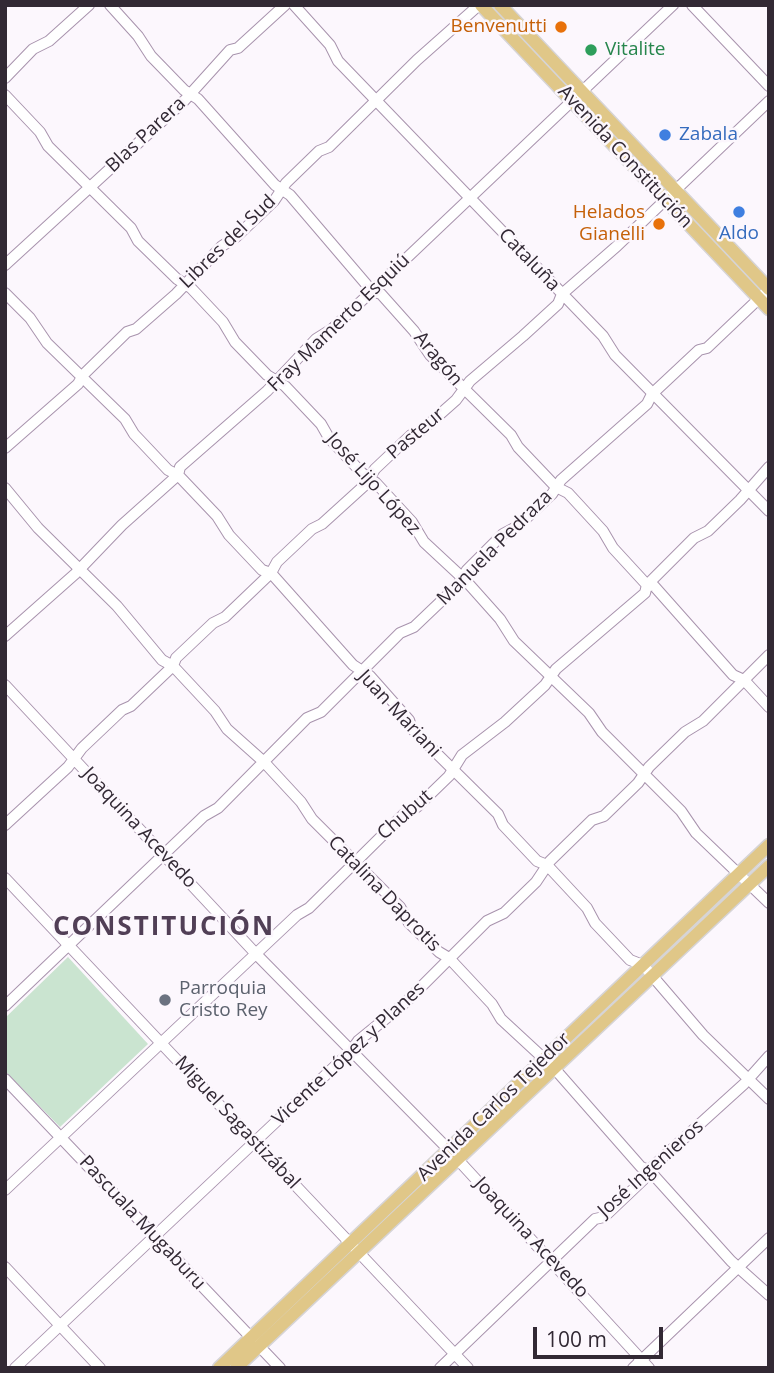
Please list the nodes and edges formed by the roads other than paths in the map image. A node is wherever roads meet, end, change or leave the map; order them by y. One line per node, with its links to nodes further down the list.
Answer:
1 (89, 5): 9 (street)
2 (110, 5): 11 (street, Aragón)
3 (285, 5): 11 (street, Blas Parera)
4 (294, 5): 14 (street, Cataluña)
5 (480, 5): 14 (street, Libres del Sud); 16 (main road, Avenida Constitución)
6 (500, 5): 12 (main road, Avenida Constitución)
7 (673, 5): 12 (street, Fray Mamerto Esquiú)
8 (692, 5): 10 (street)
9 (5, 78)
10 (769, 86)
11 (190, 93): 17 (street, Blas Parera); 18 (street, Aragón)
12 (583, 93): 16 (street, Fray Mamerto Esquiú); 19 (main road, Avenida Constitución)
13 (5, 95): 17 (street, José Lijo López)
14 (377, 99): 18 (street, Libres del Sud); 20 (street, Cataluña)
15 (769, 101): 19 (street, Pasteur)
16 (573, 102): 19 (main road, Avenida Constitución); 20 (street, Fray Mamerto Esquiú)
17 (92, 186): 21 (street, Blas Parera); 22 (street, José Lijo López)
18 (282, 190): 22 (street, Libres del Sud); 24 (street, Aragón)
19 (671, 195): 23 (main road, Avenida Constitución); 26 (street, Pasteur); 27 (main road, Avenida Constitución)
20 (470, 198): 24 (street, Fray Mamerto Esquiú); 26 (street, Cataluña)
21 (5, 265)
22 (184, 284): 29 (street, Libres del Sud); 30 (street, José Lijo López)
23 (769, 289): 27 (street, Manuela Pedraza)
24 (372, 291): 30 (street, Fray Mamerto Esquiú); 31 (street, Aragón)
25 (5, 293): 29 (street, Juan Mariani)
26 (562, 294): 31 (street, Pasteur); 32 (street, Cataluña)
27 (759, 298): 28 (main road, Avenida Constitución); 32 (street, Manuela Pedraza)
28 (769, 309)
29 (83, 375): 33 (street, Libres del Sud); 35 (street, Juan Mariani)
30 (276, 380): 35 (street, Fray Mamerto Esquiú); 36 (street, José Lijo López)
31 (464, 390): 36 (street, Pasteur); 37 (street, Aragón)
32 (652, 394): 37 (street, Manuela Pedraza); 39 (street, Cataluña)
33 (5, 447)
34 (769, 467): 39 (street, Chubut)
35 (178, 475): 41 (street, Fray Mamerto Esquiú); 42 (street, Juan Mariani)
36 (369, 478): 42 (street, Pasteur); 43 (street, José Lijo López)
37 (556, 487): 43 (street, Manuela Pedraza); 44 (street, Aragón)
38 (5, 488): 41 (street, Catalina Daprotis)
39 (747, 491): 40 (street, Cataluña); 44 (street, Chubut)
40 (769, 511)
41 (79, 567): 45 (street, Fray Mamerto Esquiú); 47 (street, Catalina Daprotis)
42 (271, 573): 47 (street, Pasteur); 48 (street, Juan Mariani)
43 (462, 578): 48 (street, Manuela Pedraza); 49 (street, José Lijo López)
44 (648, 585): 49 (street, Chubut); 50 (street, Aragón)
45 (5, 636)
46 (769, 655): 50 (street, Vicente López y Planes)
47 (173, 666): 53 (street, Pasteur); 54 (street, Catalina Daprotis)
48 (363, 671): 54 (street, Manuela Pedraza); 55 (street, Juan Mariani)
49 (552, 675): 55 (street, Chubut); 56 (street, José Lijo López)
50 (744, 680): 52 (street, Aragón); 56 (street, Vicente López y Planes)
51 (5, 685): 53 (street, Joaquina Acevedo)
52 (769, 707)
53 (75, 759): 57 (street, Pasteur); 59 (street, Joaquina Acevedo)
54 (264, 762): 59 (street, Manuela Pedraza); 60 (street, Catalina Daprotis)
55 (453, 767): 60 (street, Chubut); 61 (street, Juan Mariani)
56 (646, 773): 61 (street, Vicente López y Planes); 63 (street, José Lijo López)
57 (5, 825)
58 (769, 845): 63 (main road, Avenida Carlos Tejedor)
59 (165, 856): 67 (street, Manuela Pedraza); 68 (street, Joaquina Acevedo)
60 (355, 859): 68 (street, Chubut); 69 (street, Catalina Daprotis)
61 (547, 865): 69 (street, Vicente López y Planes); 70 (street, Juan Mariani)
62 (769, 866): 65 (main road, Avenida Carlos Tejedor)
63 (739, 873): 65 (street, José Lijo López); 70 (main road, Avenida Carlos Tejedor)
64 (5, 878): 67 (street, Miguel Sagastizábal)
65 (750, 884): 66 (street, José Lijo López); 70 (main road, Avenida Carlos Tejedor)
66 (769, 903)
67 (69, 946): 71 (street, Manuela Pedraza); 72 (street, Miguel Sagastizábal)
68 (257, 955): 72 (street, Chubut); 73 (street, Joaquina Acevedo)
69 (449, 958): 73 (street, Vicente López y Planes); 75 (street, Catalina Daprotis)
70 (648, 970): 75 (main road, Avenida Carlos Tejedor); 76 (street, Juan Mariani)
71 (5, 1006)
72 (161, 1042): 79 (street, Chubut); 80 (street, Miguel Sagastizábal)
73 (351, 1051): 80 (street, Vicente López y Planes); 81 (street, Joaquina Acevedo)
74 (769, 1056): 76 (street, José Ingenieros)
75 (550, 1063): 81 (main road, Avenida Carlos Tejedor); 82 (street, Catalina Daprotis)
76 (748, 1077): 78 (street, Juan Mariani); 82 (street, José Ingenieros)
77 (5, 1079): 79 (street, Pascuala Mugaburu)
78 (769, 1099)
79 (61, 1137): 83 (street, Chubut); 84 (street, Pascuala Mugaburu)
80 (254, 1142): 84 (street, Vicente López y Planes); 86 (street, Miguel Sagastizábal)
81 (453, 1155): 86 (main road, Avenida Carlos Tejedor); 87 (street, Joaquina Acevedo)
82 (649, 1170): 87 (street, José Ingenieros); 89 (street, Catalina Daprotis)
83 (5, 1190)
84 (154, 1236): 91 (street, Vicente López y Planes); 92 (street, Pascuala Mugaburu)
85 (769, 1238): 89 (street)
86 (355, 1248): 92 (main road, Avenida Carlos Tejedor); 93 (street, Miguel Sagastizábal)
87 (553, 1261): 93 (street, José Ingenieros); 94 (street, Joaquina Acevedo)
88 (5, 1267): 91 (street)
89 (738, 1268): 90 (street, Catalina Daprotis); 94 (street)
90 (769, 1295)
91 (60, 1325): 95 (street, Vicente López y Planes); 96 (street)
92 (255, 1342): 97 (main road, Avenida Carlos Tejedor); 98 (main road, Avenida Carlos Tejedor); 99 (street, Pascuala Mugaburu)
93 (455, 1354): 100 (street, José Ingenieros); 101 (street, Miguel Sagastizábal)
94 (641, 1360): 102 (street); 103 (street, Joaquina Acevedo)
95 (15, 1368)
96 (100, 1368)
97 (219, 1368)
98 (236, 1368)
99 (280, 1368)
100 (440, 1368)
101 (468, 1368)
102 (633, 1368)
103 (649, 1368)

